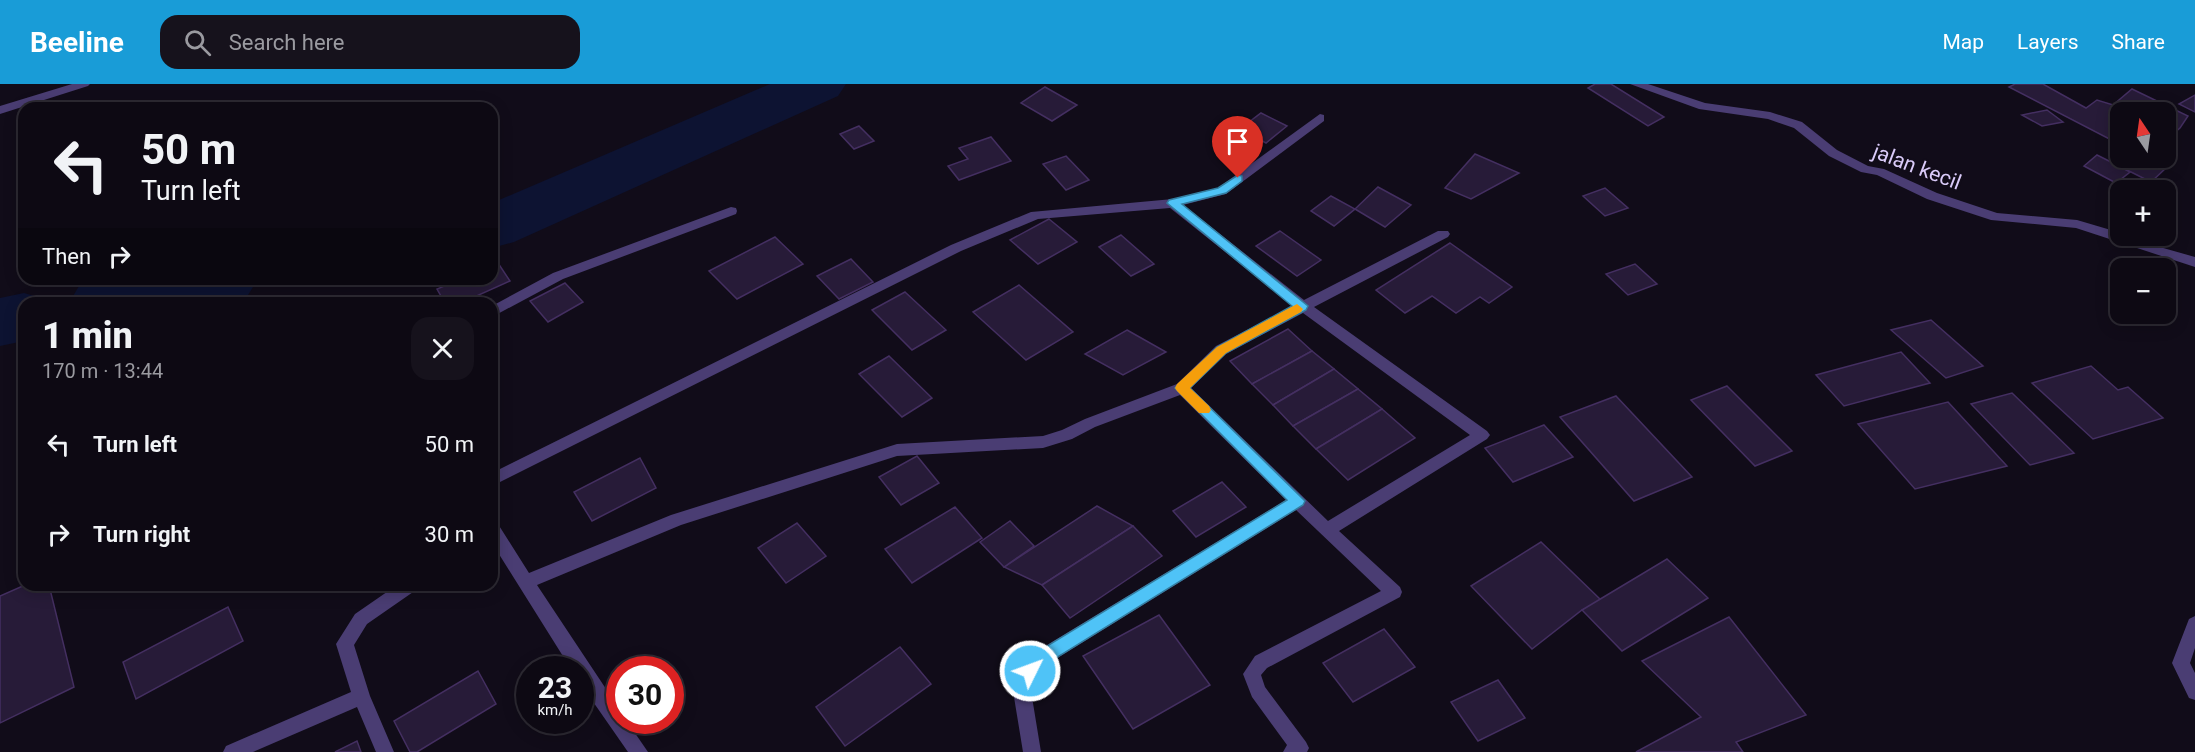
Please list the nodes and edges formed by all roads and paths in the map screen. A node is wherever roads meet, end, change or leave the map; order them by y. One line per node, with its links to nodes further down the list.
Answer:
1 (84, 84): 3 (street)
2 (1636, 84): 10 (street, jalan kecil)
3 (26, 102)
4 (18, 104): 5 (street)
5 (0, 110)
6 (1320, 118): 7 (street)
7 (1173, 203): 11 (street); 14 (street)
8 (731, 211): 12 (street)
9 (1443, 234): 11 (street)
10 (2195, 262)
11 (1302, 306): 13 (street); 16 (street)
12 (498, 309)
13 (1182, 388): 15 (street); 18 (street)
14 (498, 477)
15 (1298, 501): 16 (street); 27 (street)
16 (1327, 530): 23 (street)
17 (498, 539): 18 (street)
18 (525, 582): 26 (street)
19 (401, 591): 22 (street)
20 (2195, 624): 21 (street)
21 (2195, 692)
22 (361, 696): 24 (street); 25 (street)
23 (1298, 751)
24 (232, 752)
25 (385, 752)
26 (639, 752)
27 (1032, 752)

